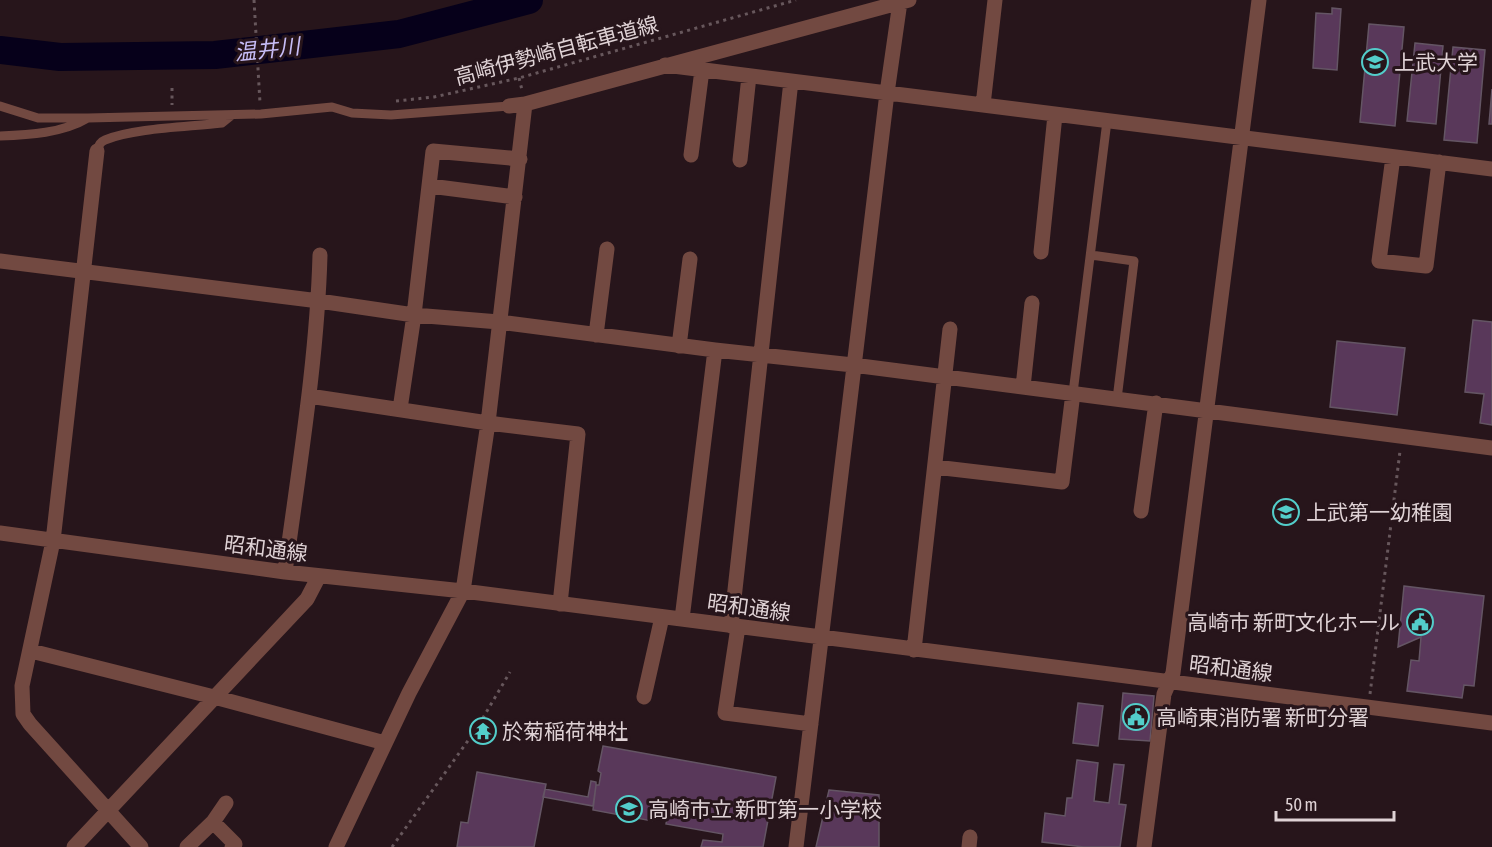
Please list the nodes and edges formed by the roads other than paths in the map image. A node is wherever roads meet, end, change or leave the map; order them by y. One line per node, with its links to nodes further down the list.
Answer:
1 (994, 0): 10 (street)
2 (1259, 0): 18 (street)
3 (904, 1): 4 (street); 8 (street)
4 (665, 65): 5 (street); 9 (street)
5 (702, 70): 6 (street); 20 (street)
6 (749, 76): 7 (street); 23 (street)
7 (790, 81): 8 (street); 43 (street)
8 (886, 93): 10 (street); 44 (street)
9 (525, 104): 12 (street); 22 (street)
10 (982, 105): 14 (street)
11 (0, 106): 15 (lane)
12 (509, 106): 13 (lane)
13 (232, 115): 15 (lane); 19 (lane)
14 (1055, 115): 16 (street); 29 (street)
15 (88, 118): 17 (lane)
16 (1107, 121): 18 (street); 31 (lane)
17 (0, 136)
18 (1242, 138): 21 (street); 52 (street)
19 (97, 151): 34 (street)
20 (691, 155)
21 (1393, 157): 24 (street); 24 (street)
22 (520, 159): 26 (street); 27 (street)
23 (740, 159)
24 (1439, 162): 25 (street)
25 (1492, 169)
26 (430, 186): 27 (street); 37 (street)
27 (515, 197): 38 (street)
28 (607, 249): 40 (street)
29 (1041, 252)
30 (320, 255): 35 (street)
31 (1091, 255): 47 (lane); 49 (lane)
32 (690, 259): 41 (street)
33 (0, 261): 34 (street)
34 (82, 271): 35 (street); 58 (street)
35 (319, 301): 37 (street); 48 (street)
36 (1032, 303): 46 (street)
37 (414, 315): 38 (street); 51 (street)
38 (499, 322): 40 (street); 53 (street)
39 (950, 329): 45 (street)
40 (596, 335): 41 (street)
41 (679, 346): 42 (street)
42 (715, 350): 43 (street); 64 (street)
43 (760, 355): 44 (street); 65 (street)
44 (853, 365): 45 (street); 66 (street)
45 (946, 377): 46 (street); 55 (street)
46 (1023, 387): 47 (street)
47 (1073, 393): 49 (street); 55 (street)
48 (309, 396): 51 (street); 59 (street)
49 (1117, 399): 50 (street)
50 (1155, 403): 52 (street); 56 (street)
51 (400, 409): 53 (street)
52 (1207, 410): 54 (street); 69 (street)
53 (488, 423): 61 (street); 62 (street)
54 (1492, 448)
55 (936, 467): 67 (street)
56 (1141, 511)
57 (0, 532): 58 (street, 昭和通線)
58 (53, 541): 59 (street, 昭和通線); 68 (street)
59 (285, 572): 60 (street, 昭和通線)
60 (319, 576): 61 (street, 昭和通線); 70 (street)
61 (463, 591): 62 (street, 昭和通線); 74 (street)
62 (560, 604): 63 (street, 昭和通線)
63 (662, 617): 64 (street, 昭和通線); 71 (street)
64 (682, 620): 65 (street, 昭和通線)
65 (734, 626): 66 (street, 昭和通線); 72 (street)
66 (821, 638): 67 (street, 昭和通線); 72 (street)
67 (914, 650): 69 (street, 昭和通線)
68 (31, 651): 70 (street); 76 (street)
69 (1168, 681): 73 (street, 昭和通線); 84 (street)
70 (214, 697): 74 (street); 76 (street)
71 (644, 697)
72 (811, 723): 83 (street)
73 (1492, 723)
74 (385, 744): 82 (street)
75 (226, 803): 77 (street)
76 (108, 810): 78 (street); 79 (street)
77 (213, 822): 80 (street); 81 (street)
78 (74, 847)
79 (141, 847)
80 (187, 847)
81 (232, 847)
82 (336, 847)
83 (796, 847)
84 (1144, 847)

